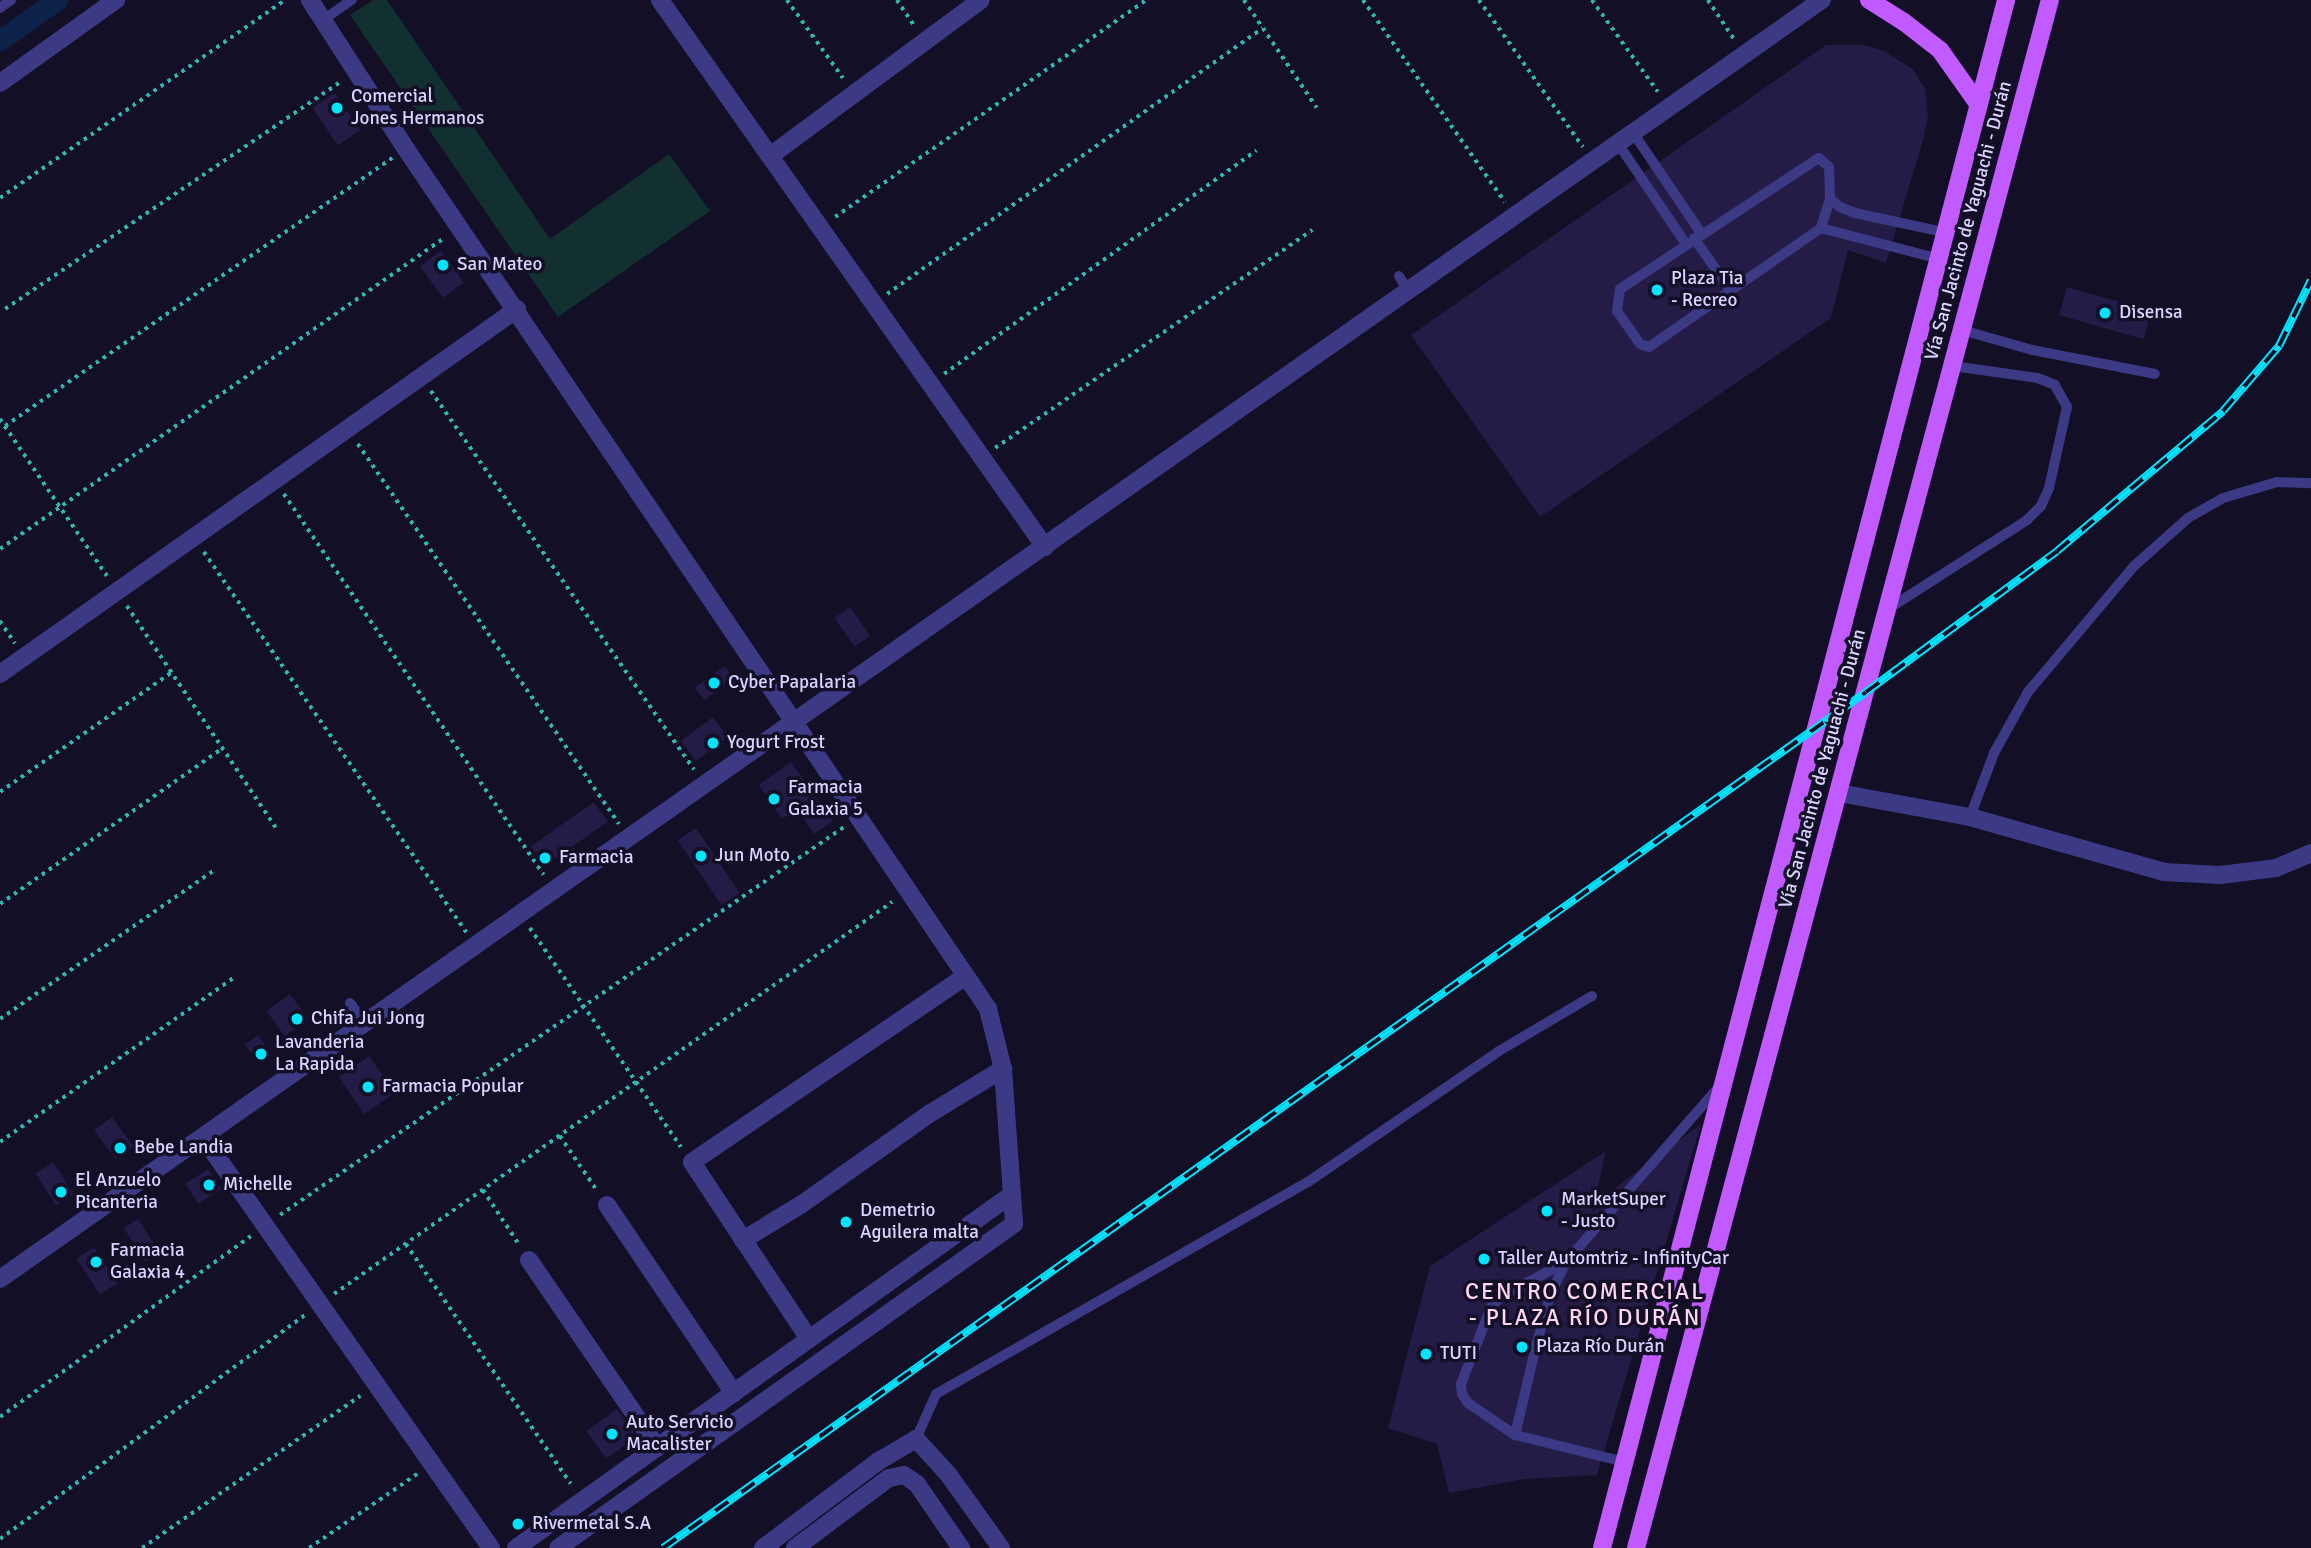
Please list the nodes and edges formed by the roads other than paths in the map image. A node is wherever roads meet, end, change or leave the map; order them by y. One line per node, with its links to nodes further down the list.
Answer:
1 (12, 0): 11 (lane)
2 (116, 0): 13 (street)
3 (310, 0): 12 (street)
4 (352, 0): 12 (lane)
5 (660, 0): 16 (street)
6 (981, 0): 16 (street)
7 (1822, 0): 15 (street)
8 (1869, 0): 14 (main road)
9 (2006, 0): 14 (main road, Vía San Jacinto de Yaguachi - Durán)
10 (2050, 0): 26 (main road, Vía San Jacinto de Yaguachi - Durán)
11 (0, 8)
12 (323, 20): 25 (street)
13 (0, 83)
14 (1979, 105): 19 (main road, Vía San Jacinto de Yaguachi - Durán)
15 (1626, 139): 20 (lane); 20 (lane); 24 (street)
16 (770, 156): 30 (street)
17 (1830, 199): 18 (lane); 19 (lane); 20 (lane)
18 (1821, 228): 21 (lane); 23 (lane)
19 (1944, 232): 21 (main road, Vía San Jacinto de Yaguachi - Durán)
20 (1694, 238): 23 (lane); 23 (lane)
21 (1937, 258): 42 (main road, Vía San Jacinto de Yaguachi - Durán)
22 (1399, 276): 24 (lane)
23 (1731, 291)
24 (1409, 292): 30 (street)
25 (517, 309): 32 (street); 33 (street)
26 (1962, 330): 27 (main road, Vía San Jacinto de Yaguachi - Durán); 28 (lane)
27 (1953, 366): 31 (main road, Vía San Jacinto de Yaguachi - Durán); 31 (lane)
28 (2155, 374)
29 (2311, 483): 35 (lane)
30 (1045, 547): 33 (street)
31 (1888, 610): 34 (main road, Vía San Jacinto de Yaguachi - Durán)
32 (0, 674)
33 (793, 724): 37 (street); 40 (street)
34 (1839, 793): 35 (street); 64 (main road, Vía San Jacinto de Yaguachi - Durán)
35 (1970, 817): 36 (street)
36 (2311, 853)
37 (966, 976): 41 (street); 46 (street)
38 (1592, 996): 53 (lane)
39 (350, 1003): 40 (lane)
40 (365, 1024): 43 (street)
41 (1003, 1069): 44 (street); 46 (street)
42 (1723, 1082): 48 (lane); 55 (main road, Vía San Jacinto de Yaguachi - Durán)
43 (203, 1137): 49 (street); 56 (street)
44 (1011, 1195): 50 (street); 58 (street)
45 (607, 1205): 51 (street)
46 (743, 1240): 50 (street)
47 (529, 1260): 54 (street)
48 (1566, 1262): 52 (lane); 52 (lane)
49 (0, 1279)
50 (808, 1339): 51 (street)
51 (734, 1393): 54 (street)
52 (1515, 1435): 55 (lane)
53 (916, 1439): 59 (street); 62 (street)
54 (657, 1447): 57 (street)
55 (1625, 1462): 63 (main road, Vía San Jacinto de Yaguachi - Durán)
56 (491, 1548)
57 (516, 1548)
58 (558, 1548)
59 (763, 1548)
60 (795, 1548): 61 (street)
61 (961, 1548)
62 (1001, 1548)
63 (1602, 1548)
64 (1636, 1548)

